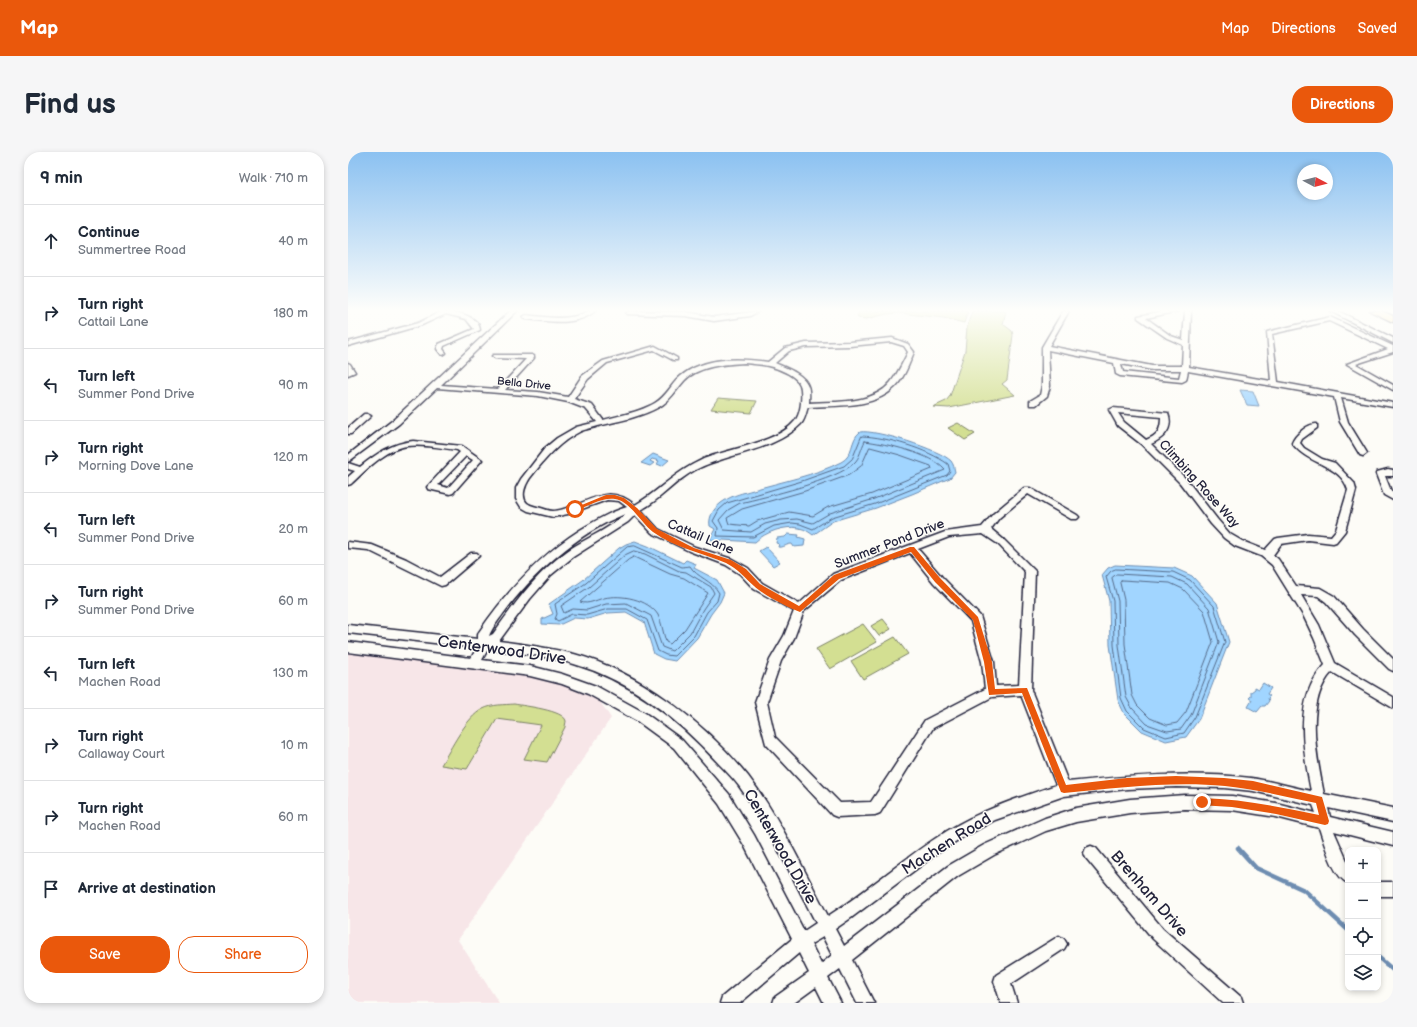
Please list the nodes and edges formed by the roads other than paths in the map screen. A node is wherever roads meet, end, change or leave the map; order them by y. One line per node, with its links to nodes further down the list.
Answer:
1 (473, 351): 19 (street)
2 (645, 351): 23 (street)
3 (659, 351): 12 (street)
4 (785, 351): 14 (street)
5 (910, 351): 25 (street)
6 (1045, 351): 24 (street)
7 (1063, 351): 13 (street)
8 (1186, 351): 16 (street)
9 (1271, 351): 18 (street)
10 (1391, 351): 20 (street)
11 (495, 356): 21 (street)
12 (675, 359)
13 (1117, 362): 16 (street); 16 (street)
14 (770, 364): 25 (street, Cattail Lane); 28 (street, Cattail Lane)
15 (348, 365): 17 (street)
16 (1185, 368): 18 (street)
17 (348, 373)
18 (1275, 384): 22 (street)
19 (436, 386): 21 (street, Bella Drive); 34 (street)
20 (1393, 388)
21 (500, 391): 23 (street, Bella Drive)
22 (1337, 395): 26 (street); 33 (street)
23 (570, 400): 28 (street, Bella Drive)
24 (1033, 404)
25 (805, 405): 40 (street)
26 (1393, 405)
27 (367, 416): 30 (street)
28 (601, 422): 40 (street, Cattail Lane)
29 (1314, 426): 45 (street)
30 (348, 432)
31 (1145, 443): 31 (street, Climbing Rose Way); 45 (street, Climbing Rose Way)
32 (465, 452): 32 (street); 36 (street)
33 (1363, 454)
34 (348, 459)
35 (348, 466): 36 (street)
36 (360, 470): 38 (street)
37 (1393, 472): 39 (street)
38 (348, 482)
39 (1393, 497)
40 (635, 509): 48 (street, Cattail Lane); 50 (street)
41 (1074, 517): 42 (street)
42 (985, 530): 44 (street, Summer Pond Drive); 55 (street)
43 (348, 545): 46 (street)
44 (912, 549): 48 (street, Summer Pond Drive); 56 (street)
45 (1268, 554): 47 (street)
46 (474, 556)
47 (1293, 590): 53 (street); 54 (street)
48 (800, 609): 56 (street, Summer Pond Drive)
49 (348, 629): 50 (street, Centerwood Drive)
50 (485, 644): 52 (street); 67 (street, Centerwood Drive)
51 (348, 647): 52 (street, Centerwood Drive)
52 (474, 663): 68 (street, Centerwood Drive)
53 (1331, 666): 57 (street); 59 (street)
54 (1393, 666)
55 (1025, 690): 56 (street, Summer Pond Drive); 58 (street)
56 (991, 692)
57 (1393, 703)
58 (1064, 789): 59 (street, Machen Road); 67 (street, Machen Road)
59 (1319, 800): 60 (street, Machen Road); 61 (street)
60 (1393, 815)
61 (1325, 821): 62 (street, Machen Road); 64 (street); 70 (street, Machen Road)
62 (1393, 839)
63 (1091, 853): 77 (street, Brenham Drive)
64 (1345, 872)
65 (1381, 888): 66 (street)
66 (1393, 889)
67 (826, 925): 68 (street, Machen Road); 70 (street, Centerwood Drive)
68 (802, 941): 71 (street, Centerwood Drive); 72 (street, Machen Road)
69 (1059, 944): 76 (street)
70 (843, 956): 71 (street, Machen Road); 75 (street, Centerwood Drive)
71 (818, 974): 73 (street, Machen Road); 74 (street, Centerwood Drive)
72 (728, 1003)
73 (781, 1003)
74 (833, 1003)
75 (866, 1003)
76 (1009, 1003)
77 (1235, 1003)

